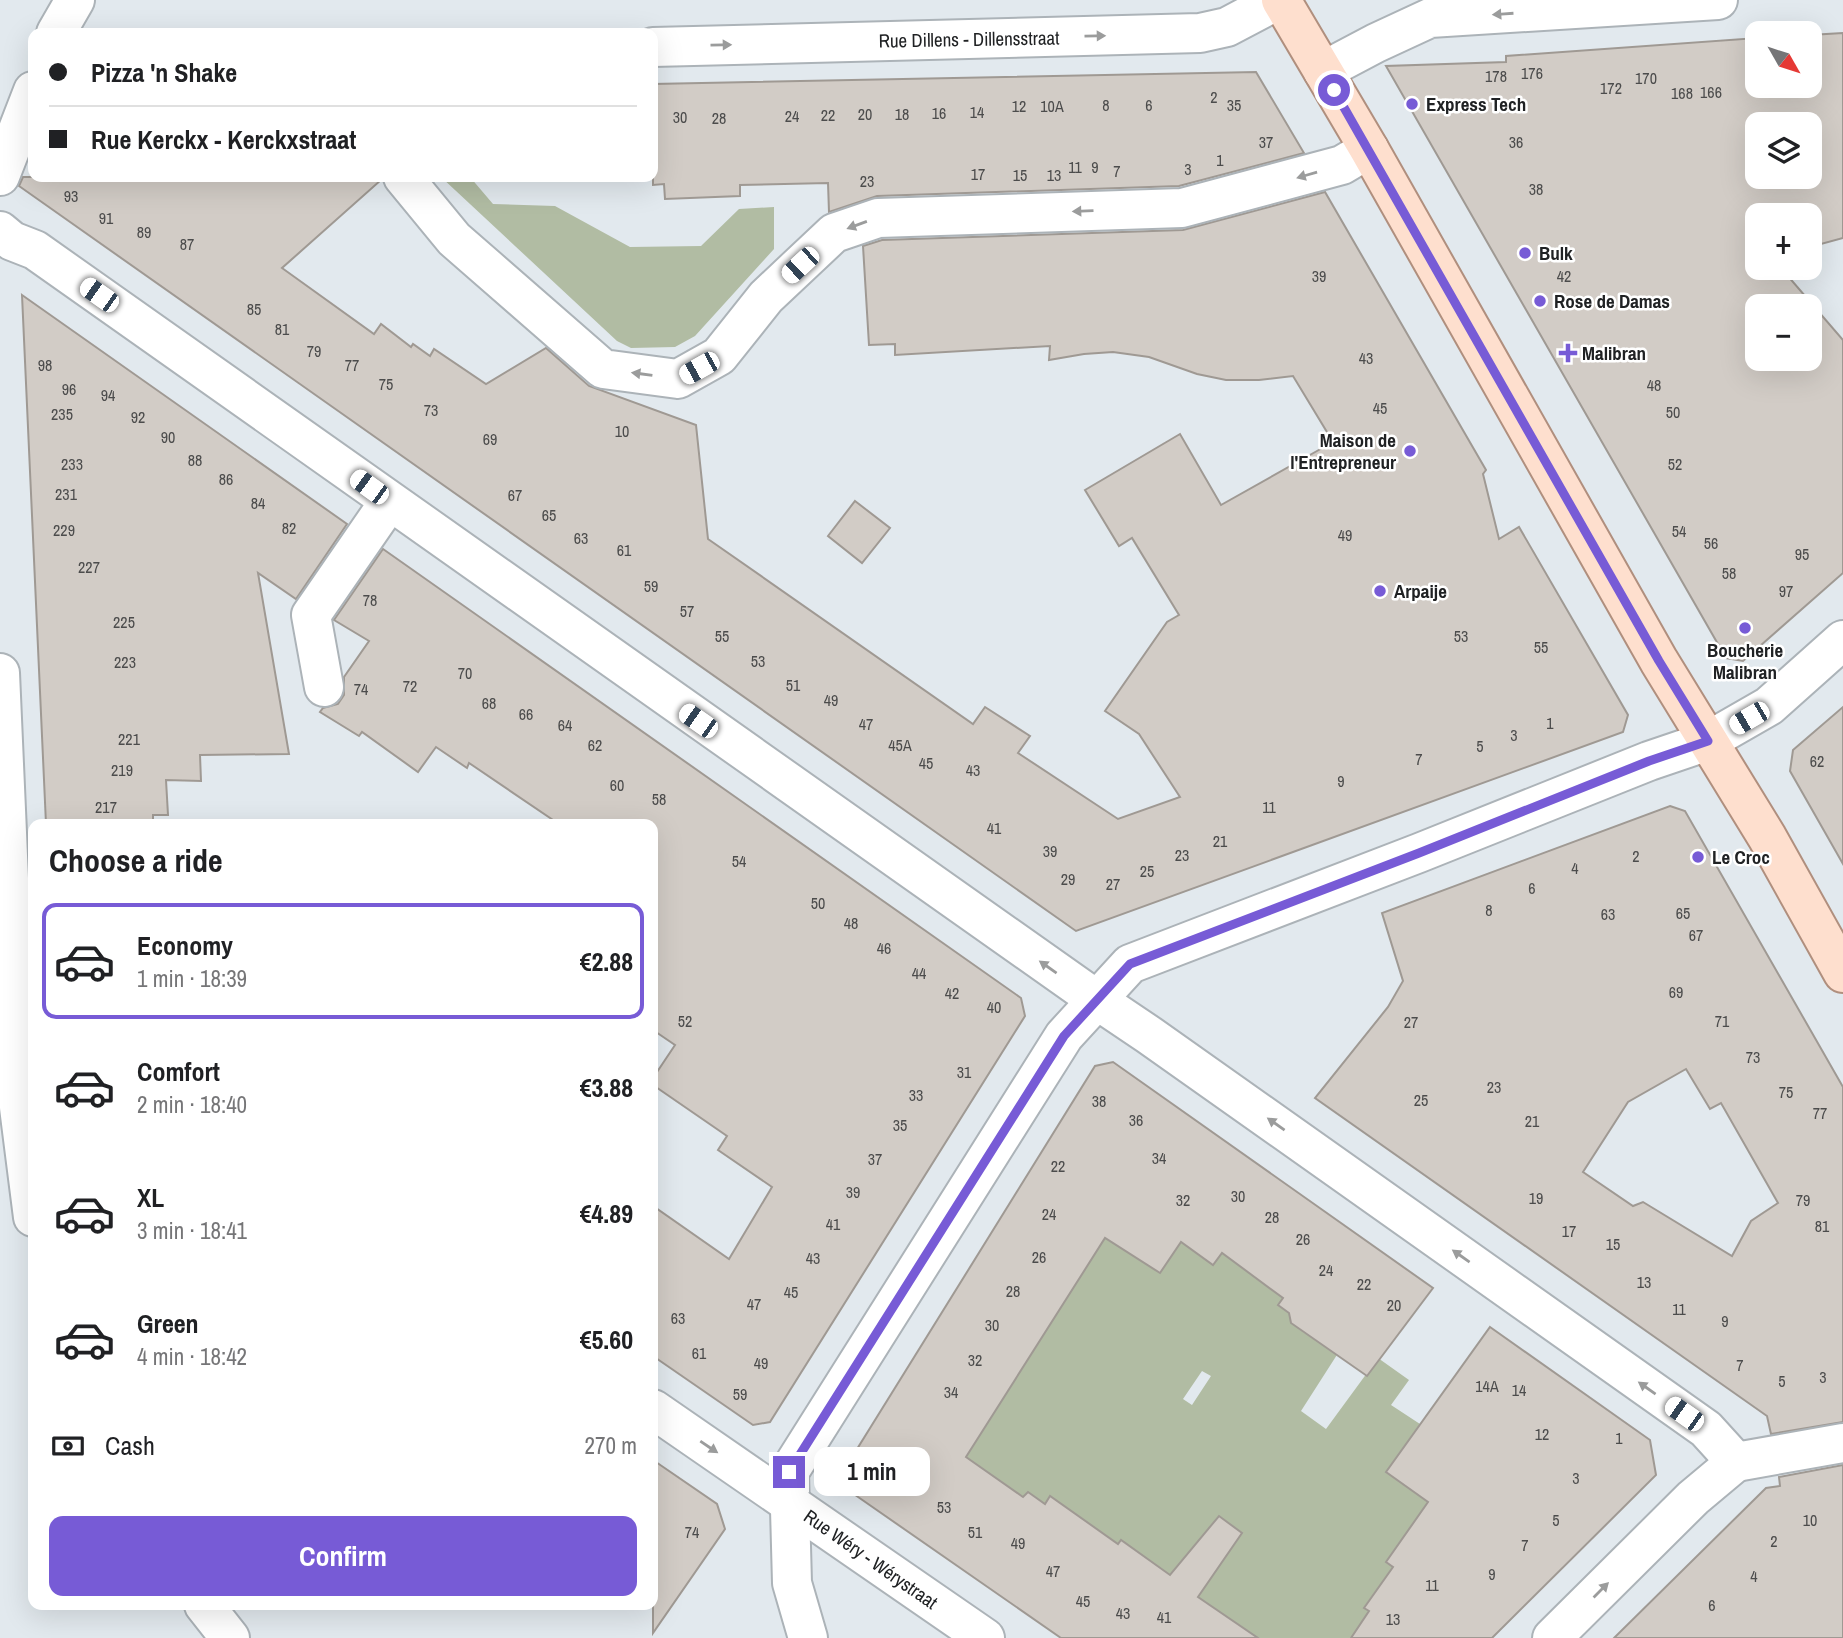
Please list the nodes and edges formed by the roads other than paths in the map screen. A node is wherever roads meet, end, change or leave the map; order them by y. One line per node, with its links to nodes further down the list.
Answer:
1 (1279, 0): 3 (street, Rue Dillens - Dillensstraat, one-way to 1); 4 (main road)
2 (1718, 0): 4 (street, one-way to 4)
3 (658, 47)
4 (1323, 71): 6 (main road)
5 (28, 104): 7 (street)
6 (1369, 149): 8 (street, one-way to 8); 14 (main road)
7 (0, 176)
8 (407, 182)
9 (0, 231): 10 (street)
10 (389, 502): 13 (street); 17 (street, one-way to 10)
11 (1843, 640): 14 (street)
12 (0, 673): 15 (street)
13 (324, 687)
14 (1708, 741): 16 (main road); 17 (street)
15 (6, 936): 18 (street)
16 (1843, 973)
17 (1097, 1000): 22 (street, one-way to 17); 23 (street)
18 (24, 1001): 19 (street)
19 (28, 1178)
20 (658, 1412): 23 (street, Rue Wéry - Wérystraat, one-way to 23)
21 (1843, 1443): 22 (street)
22 (1736, 1462): 28 (street, one-way to 22)
23 (790, 1503): 26 (street); 27 (street, Rue Wéry - Wérystraat)
24 (208, 1610): 25 (street)
25 (230, 1638)
26 (808, 1638)
27 (985, 1638)
28 (1552, 1638)

